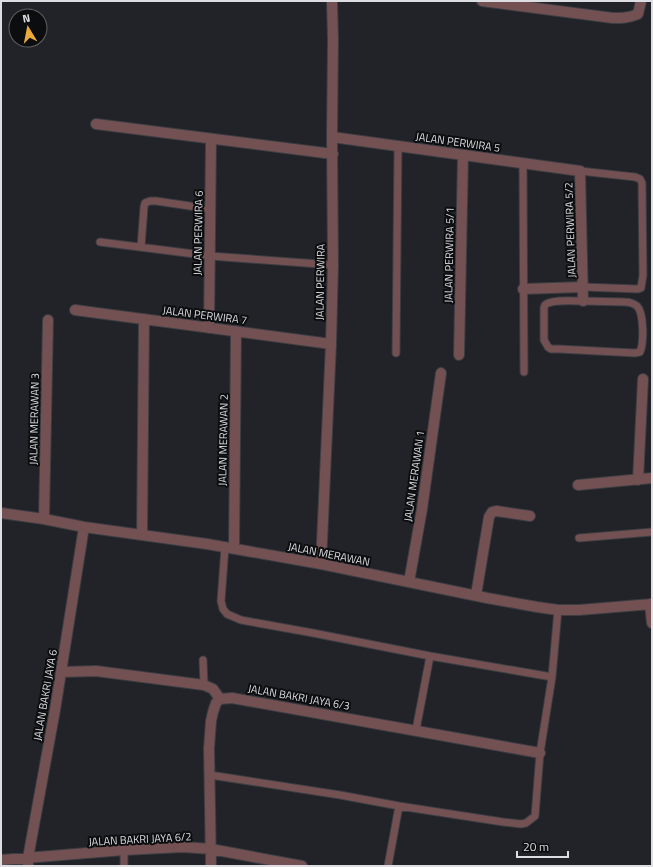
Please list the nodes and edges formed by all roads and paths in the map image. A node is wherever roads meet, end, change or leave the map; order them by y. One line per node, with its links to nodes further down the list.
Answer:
1 (332, 1): 5 (street, JALAN PERWIRA)
2 (482, 1): 3 (street)
3 (641, 1)
4 (96, 124): 6 (street)
5 (332, 137): 7 (street, JALAN PERWIRA 5); 8 (street, JALAN PERWIRA)
6 (211, 139): 8 (street); 12 (street, JALAN PERWIRA 6)
7 (398, 146): 9 (street, JALAN PERWIRA 5); 26 (lane)
8 (333, 154): 16 (street, JALAN PERWIRA)
9 (463, 155): 10 (street, JALAN PERWIRA 5); 27 (street, JALAN PERWIRA 5/1)
10 (523, 164): 11 (street, JALAN PERWIRA 5); 18 (lane)
11 (580, 171): 17 (street, JALAN PERWIRA 5/2); 17 (lane)
12 (210, 209): 14 (lane); 15 (street, JALAN PERWIRA 6)
13 (100, 242): 14 (lane)
14 (141, 247): 15 (lane)
15 (210, 256): 16 (lane); 23 (street, JALAN PERWIRA 6)
16 (333, 265): 25 (street, JALAN PERWIRA)
17 (583, 287): 18 (street); 19 (street, JALAN PERWIRA 5/2)
18 (523, 289): 28 (lane)
19 (583, 301): 19 (lane)
20 (75, 310): 21 (street, JALAN PERWIRA 7)
21 (144, 319): 23 (street, JALAN PERWIRA 7); 39 (street)
22 (48, 320): 36 (street, JALAN MERAWAN 3)
23 (209, 328): 24 (street, JALAN PERWIRA 7)
24 (236, 331): 25 (street, JALAN PERWIRA 7); 41 (street, JALAN MERAWAN 2)
25 (331, 344): 42 (street, JALAN PERWIRA)
26 (396, 353)
27 (459, 355)
28 (524, 372)
29 (441, 373): 43 (street, JALAN MERAWAN 1)
30 (643, 379): 32 (street)
31 (652, 478): 32 (street)
32 (638, 480): 33 (street)
33 (578, 485)
34 (1, 513): 36 (street, JALAN MERAWAN)
35 (530, 516): 44 (street)
36 (44, 519): 37 (street, JALAN MERAWAN)
37 (84, 527): 39 (street, JALAN MERAWAN); 50 (street, JALAN BAKRI JAYA 6)
38 (652, 532): 40 (lane)
39 (142, 535): 41 (street, JALAN MERAWAN)
40 (579, 538)
41 (229, 548): 42 (street, JALAN MERAWAN); 48 (lane)
42 (320, 564): 43 (street, JALAN MERAWAN)
43 (409, 582): 44 (street, JALAN MERAWAN)
44 (476, 596): 46 (street, JALAN MERAWAN)
45 (651, 604): 46 (street, JALAN MERAWAN); 47 (street)
46 (558, 610): 51 (lane)
47 (652, 622)
48 (430, 656): 51 (lane); 54 (lane)
49 (203, 660): 52 (lane)
50 (61, 672): 52 (street); 61 (street, JALAN BAKRI JAYA 6)
51 (552, 676): 55 (lane)
52 (204, 685): 53 (street)
53 (220, 699): 54 (street, JALAN BAKRI JAYA 6/3); 56 (street)
54 (416, 730): 55 (street, JALAN BAKRI JAYA 6/3)
55 (540, 753): 57 (lane)
56 (210, 775): 57 (lane); 58 (street)
57 (399, 806): 65 (lane)
58 (211, 849): 59 (street, JALAN BAKRI JAYA 6/2); 63 (street); 64 (street, JALAN BAKRI JAYA 6/2)
59 (124, 850): 61 (street, JALAN BAKRI JAYA 6/2); 62 (lane)
60 (1, 860): 61 (street, JALAN BAKRI JAYA 6/2)
61 (28, 862)
62 (124, 866)
63 (211, 866)
64 (302, 866)
65 (388, 866)

